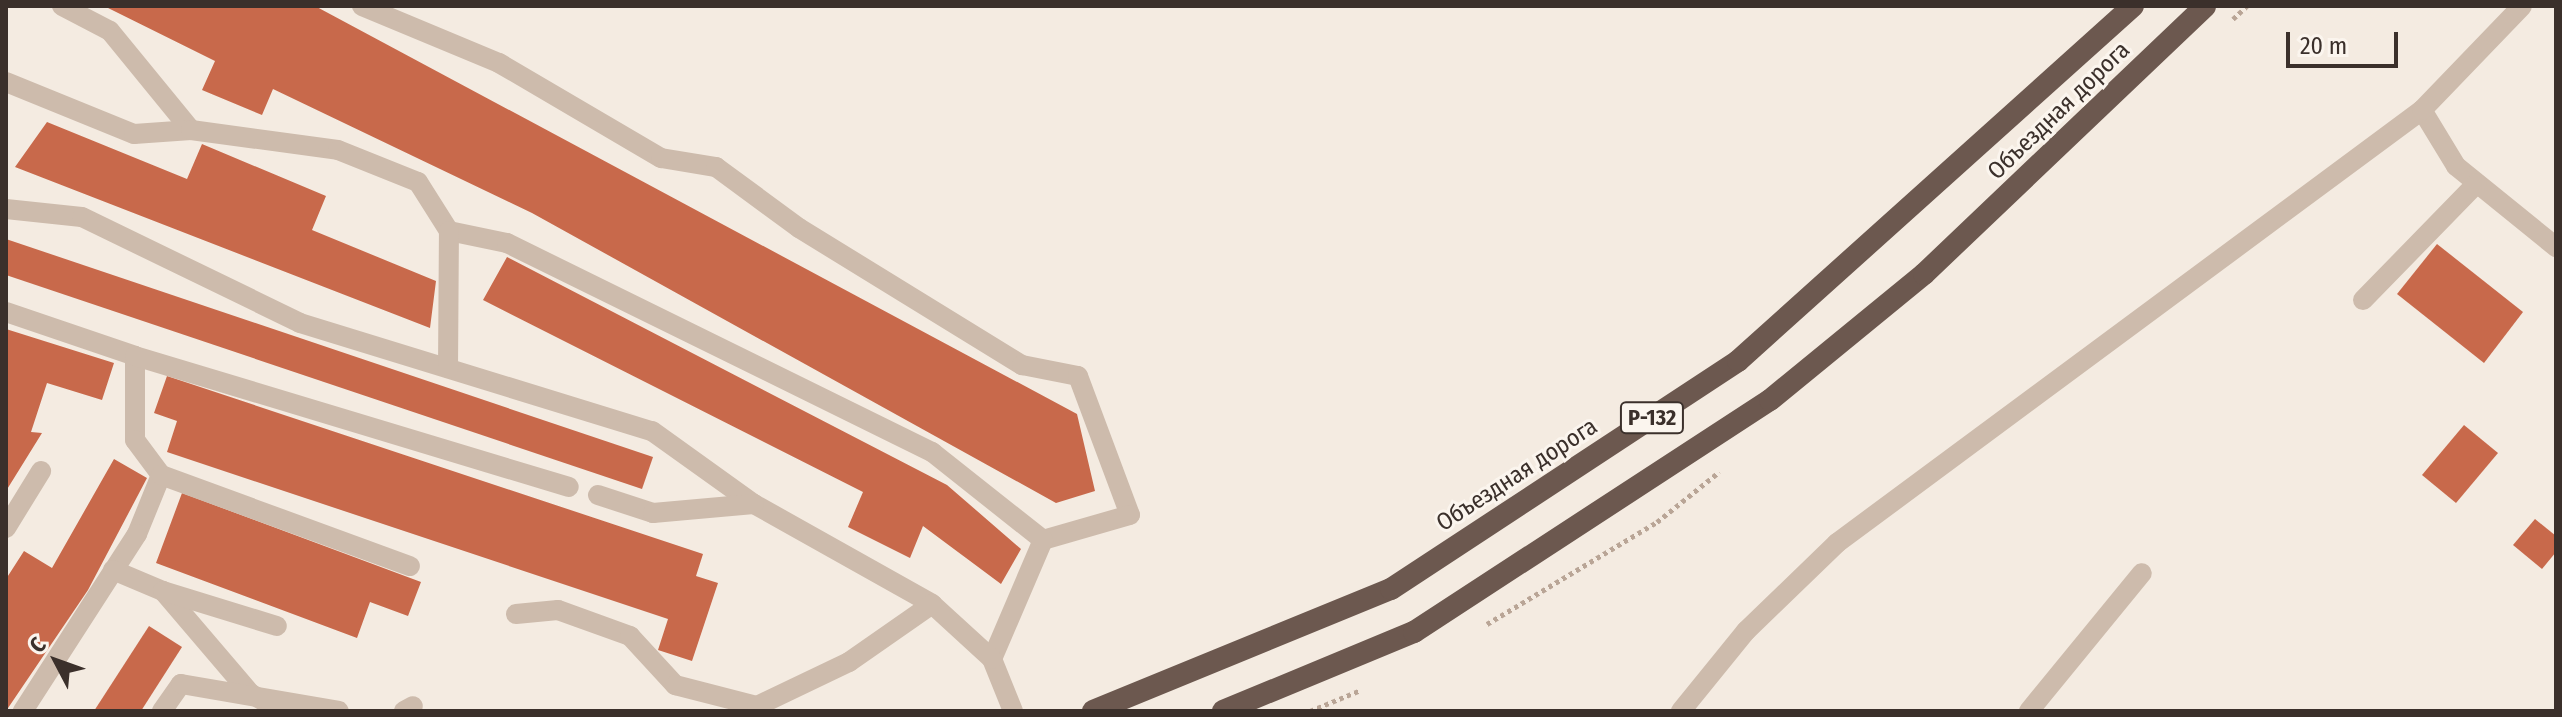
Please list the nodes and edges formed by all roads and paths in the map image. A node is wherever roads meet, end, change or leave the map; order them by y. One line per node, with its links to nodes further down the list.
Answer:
1 (62, 6): 8 (lane)
2 (362, 6): 23 (lane)
3 (2133, 6): 39 (highway, Объездная дорога / Р-132)
4 (2205, 6): 40 (highway, Объездная дорога / Р-132)
5 (2522, 6): 7 (lane)
6 (6, 82): 8 (lane)
7 (2422, 110): 9 (lane); 41 (lane)
8 (191, 130): 11 (lane)
9 (2477, 183): 12 (lane); 13 (lane)
10 (6, 209): 16 (lane)
11 (449, 231): 16 (lane); 23 (lane)
12 (2556, 247)
13 (2363, 300)
14 (6, 312): 15 (lane)
15 (135, 356): 18 (lane); 19 (lane)
16 (448, 368): 21 (lane)
17 (41, 471): 22 (lane)
18 (161, 475): 24 (lane); 25 (lane)
19 (569, 487)
20 (598, 495): 21 (lane)
21 (754, 504): 28 (lane)
22 (6, 528)
23 (1043, 540): 31 (lane)
24 (410, 566)
25 (113, 570): 27 (lane); 34 (lane)
26 (2142, 573): 42 (lane)
27 (163, 591): 30 (lane); 32 (lane)
28 (932, 604): 31 (lane); 33 (lane)
29 (516, 614): 33 (lane)
30 (277, 626)
31 (992, 659): 38 (lane)
32 (250, 693): 35 (lane); 36 (lane); 37 (lane)
33 (752, 708)
34 (23, 711)
35 (162, 711)
36 (280, 711)
37 (339, 711)
38 (1013, 711)
39 (1093, 711)
40 (1223, 711)
41 (1681, 711)
42 (2029, 711)

